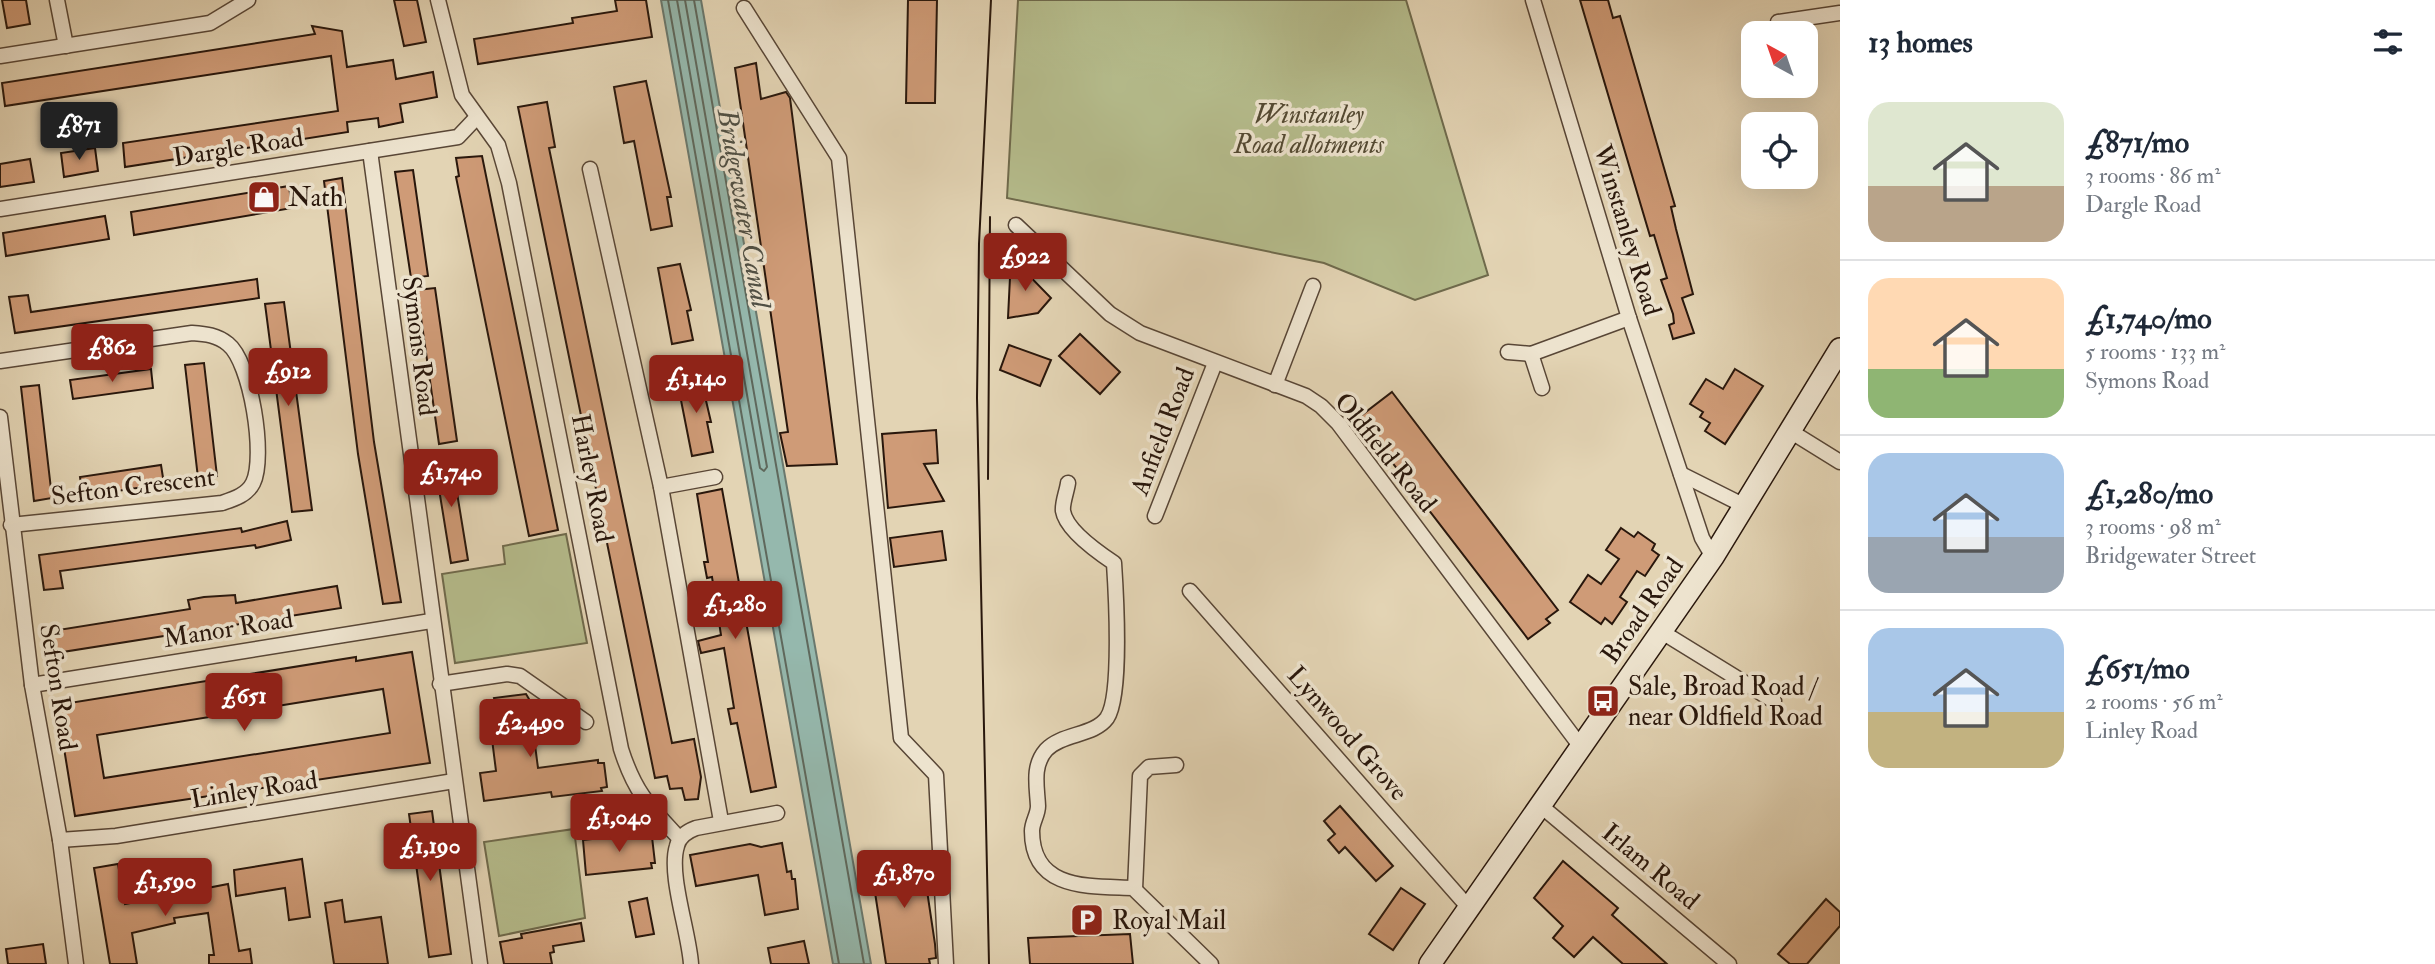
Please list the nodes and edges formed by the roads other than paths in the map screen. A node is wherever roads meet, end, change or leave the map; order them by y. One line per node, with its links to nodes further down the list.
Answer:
1 (57, 0): 8 (street)
2 (248, 0): 8 (street)
3 (438, 0): 10 (street, Harley Road)
4 (1533, 0): 16 (street, Winstanley Road)
5 (744, 8): 55 (street)
6 (1840, 13): 7 (street)
7 (1785, 21)
8 (66, 46): 9 (street)
9 (0, 56)
10 (476, 118): 11 (street, Dargle Road); 48 (street, Harley Road)
11 (370, 151): 13 (street, Dargle Road); 36 (street, Symons Road)
12 (590, 169): 30 (street)
13 (0, 209)
14 (1016, 225): 21 (street, Oldfield Road)
15 (1312, 286): 22 (street)
16 (1629, 318): 19 (street); 27 (street, Winstanley Road)
17 (1840, 349): 25 (street, Broad Road)
18 (1508, 352): 19 (street)
19 (1531, 354): 23 (street)
20 (0, 361): 33 (street, Sefton Crescent)
21 (1215, 363): 22 (street, Oldfield Road); 32 (street, Anfield Road)
22 (1275, 385): 42 (street, Oldfield Road)
23 (1542, 388)
24 (0, 417): 33 (street, Sefton Road)
25 (1790, 431): 26 (street); 31 (street, Broad Road)
26 (1840, 462)
27 (1681, 474): 31 (street); 34 (street, Winstanley Road)
28 (715, 477): 30 (street)
29 (1068, 483): 50 (street)
30 (660, 487): 47 (street)
31 (1745, 506): 34 (street, Broad Road)
32 (1155, 516)
33 (10, 525): 39 (street, Sefton Road)
34 (1713, 557): 37 (street, Broad Road)
35 (1190, 591): 51 (street, Lynwood Grove)
36 (431, 621): 38 (street, Symons Road); 39 (street, Manor Road)
37 (1662, 632): 40 (street); 42 (street, Broad Road)
38 (440, 684): 41 (street); 44 (street, Symons Road)
39 (32, 685): 49 (street, Sefton Road)
40 (1774, 701)
41 (586, 722)
42 (1581, 747): 45 (street, Broad Road)
43 (1176, 765): 50 (street)
44 (454, 781): 49 (street, Linley Road); 53 (street, Symons Road)
45 (1542, 806): 51 (street, Broad Road); 58 (street, Irlam Road)
46 (777, 813): 47 (street)
47 (721, 821): 48 (street)
48 (680, 839): 54 (street)
49 (60, 840): 52 (street, Sefton Road)
50 (1135, 890): 56 (street)
51 (1469, 908): 57 (street, Broad Road)
52 (76, 964)
53 (480, 964)
54 (691, 964)
55 (946, 964)
56 (1211, 964)
57 (1430, 964)
58 (1729, 964)

